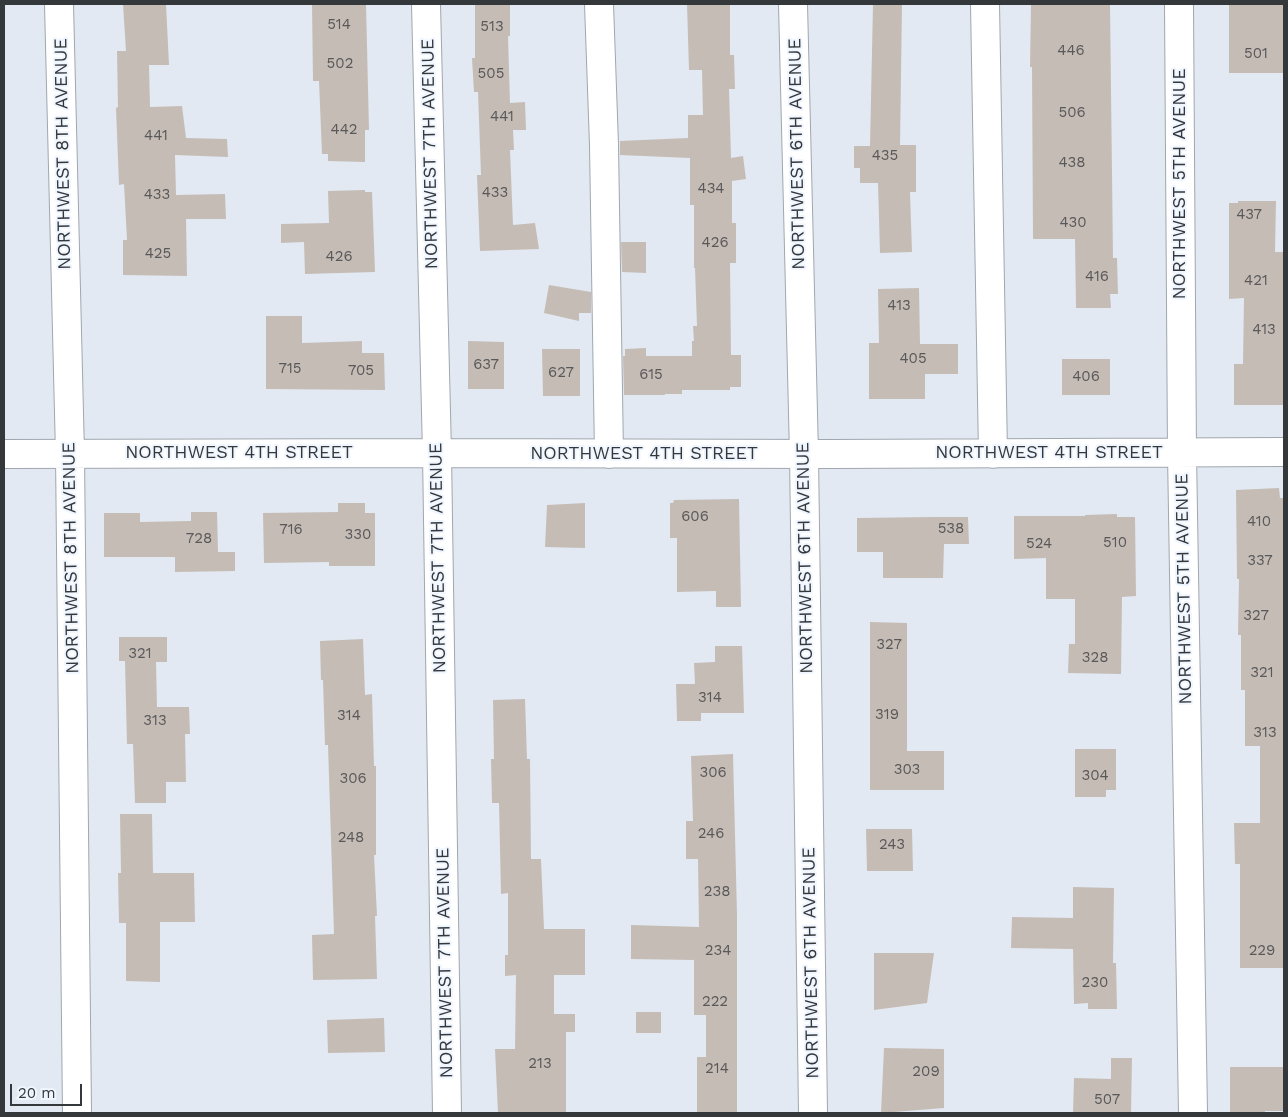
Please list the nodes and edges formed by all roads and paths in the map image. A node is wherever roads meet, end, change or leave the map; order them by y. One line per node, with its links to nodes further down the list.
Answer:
1 (60, 4): 11 (street, NORTHWEST 8TH AVENUE)
2 (426, 4): 8 (street, NORTHWEST 7TH AVENUE)
3 (599, 4): 12 (street)
4 (793, 4): 13 (street, NORTHWEST 6TH AVENUE)
5 (986, 4): 14 (street)
6 (1179, 4): 9 (street, NORTHWEST 5TH AVENUE)
7 (1284, 452): 9 (street, NORTHWEST 4TH STREET)
8 (437, 453): 11 (street, NORTHWEST 4TH STREET); 12 (street, NORTHWEST 4TH STREET); 16 (street, NORTHWEST 7TH AVENUE)
9 (1182, 453): 14 (street, NORTHWEST 4TH STREET); 18 (street, NORTHWEST 5TH AVENUE)
10 (4, 454): 11 (street, NORTHWEST 4TH STREET)
11 (70, 454): 15 (street, NORTHWEST 8TH AVENUE)
12 (608, 454): 13 (street, NORTHWEST 4TH STREET)
13 (804, 454): 14 (street, NORTHWEST 4TH STREET); 17 (street, NORTHWEST 6TH AVENUE)
14 (993, 454)
15 (78, 1113)
16 (447, 1113)
17 (814, 1113)
18 (1194, 1113)

